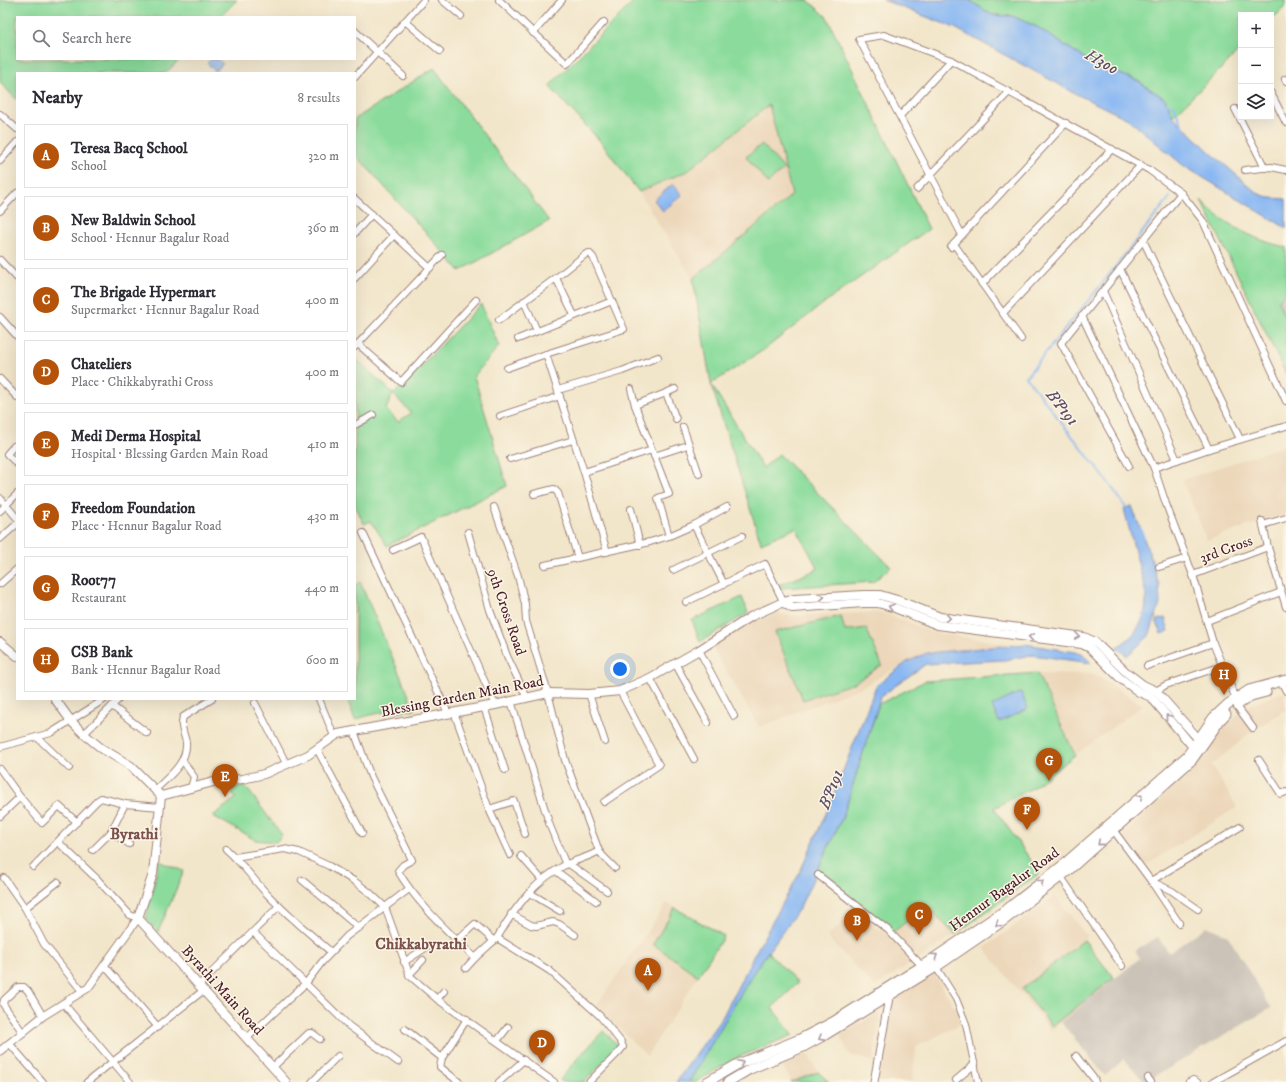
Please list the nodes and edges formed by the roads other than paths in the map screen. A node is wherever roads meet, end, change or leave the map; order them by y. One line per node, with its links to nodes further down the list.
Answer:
1 (424, 0): 6 (street)
2 (442, 0): 5 (street)
3 (499, 0): 9 (street)
4 (562, 0): 9 (street)
5 (461, 16)
6 (405, 21): 10 (street); 11 (street)
7 (604, 22): 9 (street)
8 (356, 32): 11 (street)
9 (533, 33)
10 (440, 51)
11 (377, 52): 13 (street); 14 (street)
12 (952, 60): 15 (street); 19 (street); 19 (street)
13 (356, 76)
14 (403, 76)
15 (1009, 92): 20 (street); 30 (street)
16 (1274, 99): 21 (street)
17 (1234, 109): 27 (street)
18 (0, 114): 22 (street)
19 (900, 116): 30 (street)
20 (1066, 123): 24 (street); 39 (street)
21 (1286, 123)
22 (16, 128)
23 (16, 143): 25 (street)
24 (1112, 149): 26 (street); 48 (street)
25 (0, 161)
26 (1141, 165): 32 (street); 53 (street)
27 (1265, 168): 28 (street); 29 (street)
28 (1245, 170)
29 (1286, 170)
30 (930, 175): 31 (street); 39 (street)
31 (917, 189)
32 (1181, 193): 40 (street); 72 (street)
33 (15, 197): 35 (street)
34 (356, 200): 36 (street)
35 (0, 211)
36 (372, 214): 37 (street); 38 (street)
37 (356, 232)
38 (394, 235): 43 (street); 46 (street)
39 (962, 235): 48 (street)
40 (1143, 240): 44 (street); 80 (street)
41 (442, 255): 43 (street)
42 (0, 260): 45 (street)
43 (430, 268): 62 (street)
44 (1120, 269): 49 (street); 84 (street)
45 (16, 277)
46 (356, 277)
47 (556, 278): 51 (street); 52 (street); 54 (street)
48 (982, 284): 53 (street)
49 (1103, 290): 55 (street); 87 (street)
50 (476, 300): 62 (street)
51 (524, 301): 57 (street); 58 (street)
52 (612, 301): 54 (street); 63 (street)
53 (1003, 313): 61 (street)
54 (574, 315): 58 (street)
55 (1082, 316): 89 (street); 90 (street)
56 (0, 318): 59 (street)
57 (499, 320)
58 (537, 331): 60 (street)
59 (16, 333)
60 (518, 339)
61 (1021, 339)
62 (357, 346)
63 (546, 354): 65 (street); 69 (street)
64 (658, 357): 69 (street)
65 (507, 368)
66 (0, 379): 71 (street)
67 (631, 389): 73 (street)
68 (675, 389): 70 (street)
69 (559, 393): 75 (street); 81 (street)
70 (666, 393): 73 (street); 76 (street)
71 (16, 396)
72 (1286, 401)
73 (635, 405): 85 (street)
74 (372, 416): 77 (street)
75 (500, 416)
76 (676, 419)
77 (356, 424)
78 (1286, 426): 80 (street)
79 (683, 427): 82 (street)
80 (1240, 439): 84 (street)
81 (574, 440): 86 (street); 91 (street)
82 (688, 445): 85 (street); 92 (street)
83 (14, 446): 88 (street)
84 (1209, 449): 87 (street)
85 (653, 453): 91 (street); 107 (street)
86 (510, 459)
87 (1177, 460): 90 (street)
88 (16, 463)
89 (1129, 466)
90 (1154, 468): 116 (street)
91 (584, 472): 113 (street)
92 (699, 474)
93 (534, 494): 115 (street)
94 (16, 495): 96 (street)
95 (0, 498): 96 (street)
96 (6, 505): 100 (street); 101 (street)
97 (494, 507): 140 (street)
98 (727, 508): 104 (street)
99 (631, 509): 110 (street)
100 (0, 511)
101 (16, 517)
102 (1286, 518): 111 (street)
103 (16, 525): 109 (street)
104 (694, 525): 107 (street); 114 (street)
105 (468, 532): 142 (street, 9th Cross Road)
106 (363, 533): 154 (street)
107 (669, 536): 110 (street)
108 (742, 536): 114 (street)
109 (0, 539)
110 (640, 545): 113 (street)
111 (1268, 547): 121 (street, 3rd Cross); 124 (street)
112 (393, 550): 151 (street)
113 (607, 552): 115 (street)
114 (709, 552): 120 (street); 123 (street)
115 (578, 558): 117 (street)
116 (1187, 558): 118 (street); 121 (street)
117 (545, 565)
118 (1159, 567)
119 (16, 570): 122 (street)
120 (673, 570)
121 (1193, 575): 128 (street)
122 (0, 584)
123 (724, 584): 125 (street); 126 (street)
124 (1281, 592): 127 (street); 128 (street)
125 (686, 602)
126 (784, 603): 131 (main road, Blessing Garden Main Road); 165 (main road, one-way to 126); 165 (main road, Blessing Garden Main Road, one-way to 165)
127 (1286, 607)
128 (1207, 621): 130 (street)
129 (0, 642): 132 (main road)
130 (1212, 643): 134 (street); 135 (street)
131 (699, 650): 133 (main road, Blessing Garden Main Road); 155 (street)
132 (16, 653)
133 (675, 663): 136 (main road, Blessing Garden Main Road); 157 (street)
134 (1147, 666)
135 (1222, 666): 138 (street); 149 (street)
136 (650, 678): 139 (main road, Blessing Garden Main Road); 168 (street)
137 (1284, 685): 149 (main road, Hennur Bagalur Road)
138 (1158, 689)
139 (620, 691): 141 (main road, Blessing Garden Main Road); 179 (street)
140 (548, 693): 141 (main road, Blessing Garden Main Road); 142 (main road, Blessing Garden Main Road); 194 (street)
141 (589, 694): 164 (street)
142 (527, 698): 148 (main road, Blessing Garden Main Road)
143 (56, 700): 156 (main road)
144 (103, 700): 156 (street)
145 (118, 700): 152 (street)
146 (210, 700): 170 (street)
147 (319, 700): 162 (street)
148 (511, 701): 151 (main road, Blessing Garden Main Road); 198 (street)
149 (1236, 702): 158 (street); 165 (main road, Hennur Bagalur Road)
150 (255, 703): 171 (street)
151 (495, 705): 153 (main road, Blessing Garden Main Road)
152 (112, 706): 160 (street); 161 (street)
153 (484, 707): 154 (main road, Blessing Garden Main Road); 174 (street)
154 (451, 713): 159 (main road, Blessing Garden Main Road); 182 (street)
155 (734, 716)
156 (71, 721): 160 (main road); 163 (street)
157 (708, 723)
158 (1253, 728)
159 (354, 730): 162 (main road, Blessing Garden Main Road); 209 (street)
160 (84, 734): 177 (main road)
161 (147, 734)
162 (334, 736): 167 (main road, Blessing Garden Main Road)
163 (37, 737): 166 (street); 172 (street)
164 (605, 742)
165 (1198, 746): 186 (main road, Hennur Bagalur Road); 232 (main road, Hennur Bagalur Road, one-way to 165)
166 (0, 747)
167 (317, 749): 171 (main road, Blessing Garden Main Road); 188 (street)
168 (694, 759)
169 (1259, 760): 176 (street)
170 (183, 761): 175 (street); 177 (street)
171 (287, 765): 175 (main road, Blessing Garden Main Road)
172 (69, 768)
173 (0, 769): 178 (street)
174 (505, 770)
175 (192, 788): 177 (main road, Blessing Garden Main Road)
176 (1286, 792)
177 (158, 793): 181 (main road)
178 (20, 797): 183 (street); 184 (street)
179 (604, 802)
180 (125, 804): 181 (street); 184 (street); 187 (street)
181 (160, 807): 219 (main road)
182 (489, 809): 189 (street); 195 (street)
183 (0, 816)
184 (76, 822): 190 (street)
185 (1240, 827): 207 (street)
186 (1114, 831): 203 (main road, Hennur Bagalur Road, one-way to 203); 207 (street)
187 (111, 832): 191 (street); 193 (street)
188 (362, 833)
189 (525, 834)
190 (58, 842): 199 (street); 219 (street)
191 (129, 844)
192 (226, 849): 197 (street)
193 (93, 850)
194 (599, 851): 198 (street); 200 (street)
195 (510, 855)
196 (521, 856): 206 (street)
197 (235, 857): 213 (street); 214 (street)
198 (568, 864): 201 (street); 210 (street)
199 (33, 867)
200 (615, 868)
201 (556, 871): 206 (street); 212 (street)
202 (818, 875): 232 (street)
203 (1060, 877): 233 (street); 234 (main road, Hennur Bagalur Road, one-way to 234)
204 (4, 878): 215 (street)
205 (302, 880): 221 (street)
206 (542, 880): 211 (street)
207 (1151, 880): 216 (street); 220 (street)
208 (58, 882): 215 (street)
209 (409, 890): 214 (street); 224 (street)
210 (607, 891)
211 (530, 893): 217 (street); 218 (street)
212 (596, 901)
213 (279, 906): 222 (street); 227 (street)
214 (385, 907): 221 (street); 230 (street)
215 (25, 908): 239 (street)
216 (1198, 908)
217 (560, 911)
218 (511, 914): 223 (street); 225 (street)
219 (138, 918): 231 (street); 238 (main road, Byrathi Main Road)
220 (1179, 923)
221 (359, 928): 227 (street)
222 (253, 932): 237 (street); 238 (street)
223 (575, 935)
224 (457, 940): 225 (street); 228 (street)
225 (496, 940): 228 (street); 273 (street)
226 (427, 946): 230 (street)
227 (331, 952): 237 (street)
228 (475, 958): 235 (street)
229 (423, 960): 236 (street)
230 (404, 962): 236 (street)
231 (104, 964): 239 (street); 246 (street)
232 (922, 966): 241 (main road, Hennur Bagalur Road)
233 (1122, 966)
234 (936, 967): 241 (main road, Hennur Bagalur Road); 262 (street)
235 (466, 968)
236 (409, 975): 242 (street)
237 (306, 983): 250 (street); 261 (street)
238 (201, 987): 246 (street); 250 (main road, Byrathi Main Road)
239 (82, 991): 243 (street)
240 (444, 991): 242 (street)
241 (890, 991): 274 (main road, Hennur Bagalur Road, one-way to 241); 275 (main road, Hennur Bagalur Road, one-way to 275); 276 (street)
242 (437, 999): 245 (street)
243 (63, 1003): 244 (street); 260 (street)
244 (43, 1016): 249 (street); 249 (street)
245 (467, 1019): 252 (street); 258 (street)
246 (158, 1027): 260 (street)
247 (508, 1027): 252 (street)
248 (405, 1029): 258 (street)
249 (23, 1033): 254 (street)
250 (247, 1038): 263 (main road, Byrathi Main Road)
251 (320, 1038): 263 (street)
252 (498, 1041): 259 (street)
253 (1286, 1041): 281 (street)
254 (9, 1044): 255 (street); 265 (street)
255 (0, 1050)
256 (338, 1056): 269 (street)
257 (1076, 1056): 278 (street)
258 (442, 1058): 270 (street)
259 (524, 1060): 271 (street); 272 (street)
260 (113, 1062): 266 (street); 267 (street)
261 (398, 1062)
262 (975, 1064): 264 (street); 277 (street)
263 (273, 1067): 268 (main road, Byrathi Main Road)
264 (956, 1080)
265 (43, 1082)
266 (87, 1082)
267 (130, 1082)
268 (286, 1082)
269 (312, 1082)
270 (459, 1082)
271 (499, 1082)
272 (554, 1082)
273 (589, 1082)
274 (707, 1082)
275 (728, 1082)
276 (874, 1082)
277 (978, 1082)
278 (1095, 1082)
279 (1189, 1082): 280 (street)
280 (1198, 1082)
281 (1213, 1082)

